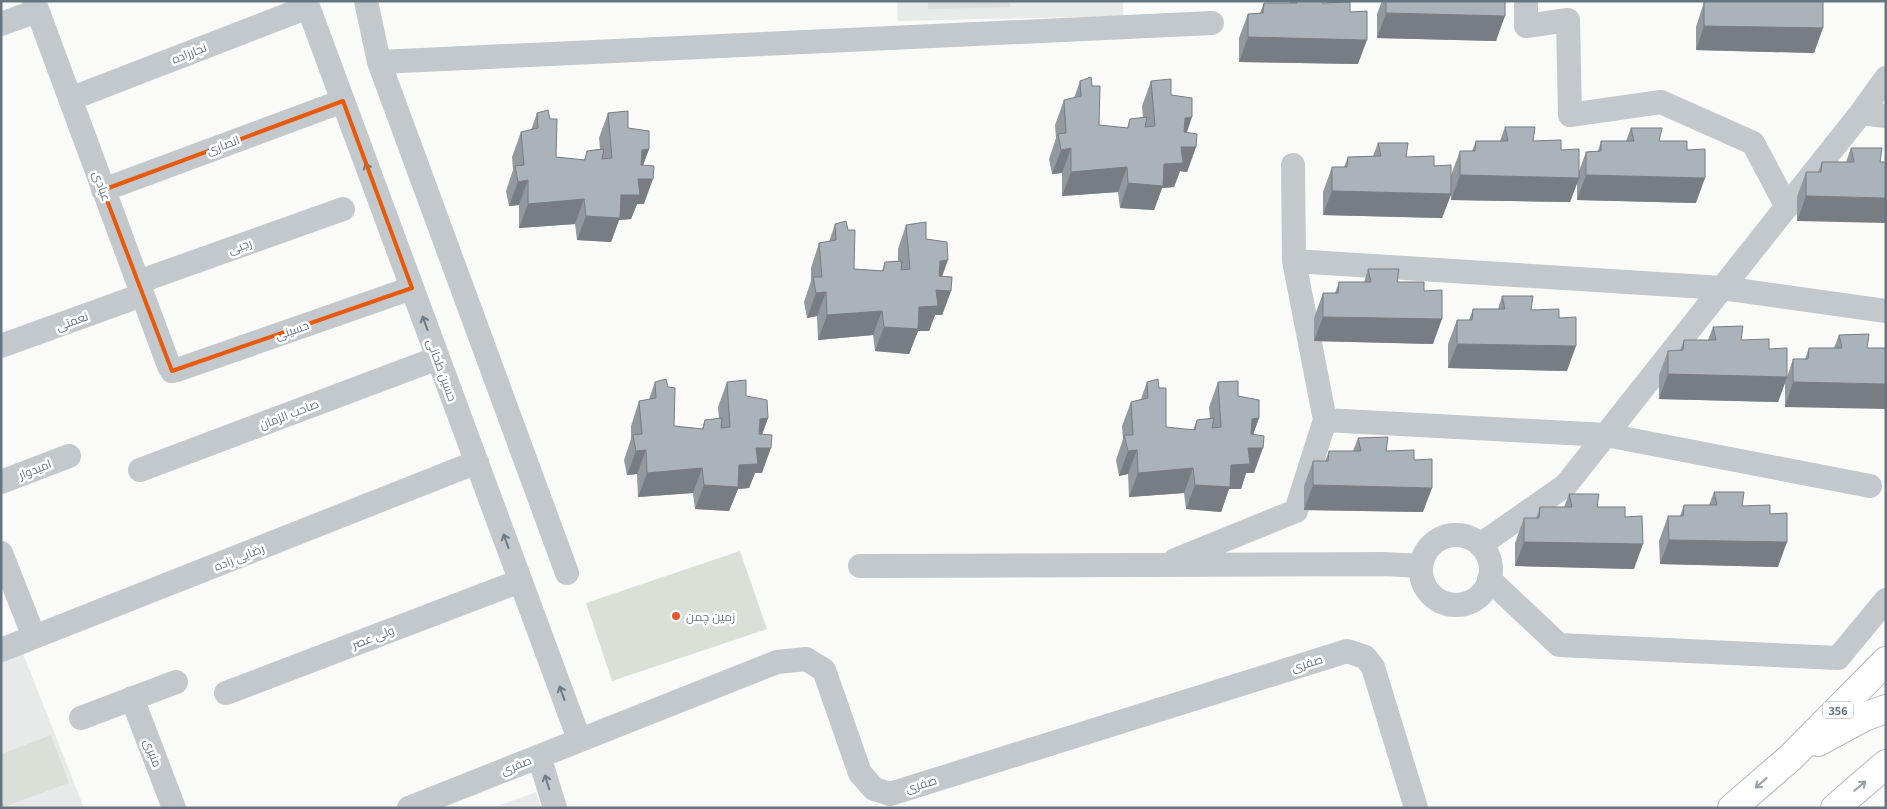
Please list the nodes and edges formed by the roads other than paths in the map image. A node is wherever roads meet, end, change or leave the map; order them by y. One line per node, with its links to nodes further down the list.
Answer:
1 (366, 1): 7 (street)
2 (1526, 1): 15 (street)
3 (307, 4): 9 (street, نجارزاده); 10 (street, حسین طحانی)
4 (36, 6): 6 (street); 9 (street, عبادی)
5 (1212, 22): 7 (street)
6 (1, 24)
7 (378, 62): 37 (street)
8 (1886, 78): 11 (street)
9 (70, 99): 14 (street, عبادی)
10 (343, 101): 14 (street, انصاری); 18 (street, حسین طحانی, one-way to 10)
11 (1861, 113): 12 (street); 15 (street)
12 (1886, 116)
13 (1293, 166): 17 (street)
14 (103, 190): 20 (street, عبادی)
15 (1787, 207): 19 (street)
16 (343, 209): 20 (street, رجبی)
17 (1294, 261): 19 (street); 25 (street)
18 (412, 288): 23 (street, حسین طحانی, one-way to 18); 24 (street, حسینی)
19 (1722, 288): 21 (street); 26 (street)
20 (140, 289): 22 (street, نعمتی); 24 (street, عبادی)
21 (1886, 311)
22 (1, 346)
23 (438, 358): 28 (street, حسین طحانی); 29 (street, صاحب الزمان)
24 (172, 371)
25 (1325, 420): 26 (street); 34 (street)
26 (1606, 435): 31 (street); 32 (street)
27 (68, 456): 30 (street, امیدوار)
28 (477, 462): 39 (street, حسین طحانی, one-way to 28); 41 (street, رضایی زاده)
29 (140, 470)
30 (1, 482)
31 (1870, 486)
32 (1480, 545): 36 (street); 38 (street)
33 (1, 552): 41 (street)
34 (1165, 564): 35 (street); 36 (street)
35 (860, 566)
36 (1421, 566): 38 (street)
37 (567, 573)
38 (1490, 579): 40 (street)
39 (520, 581): 45 (street, ولی عصر); 49 (street, حسین طحانی, one-way to 39)
40 (1886, 600)
41 (34, 637): 42 (street, رضایی زاده)
42 (1, 650)
43 (1886, 661): 51 (main road, 356)
44 (176, 682): 46 (street)
45 (226, 693)
46 (132, 698): 48 (street); 53 (street, منیری)
47 (1886, 709): 51 (main road)
48 (81, 718)
49 (579, 739): 50 (street, صفری); 56 (street, صفری)
50 (539, 756): 54 (street, صفری); 55 (street, one-way to 50)
51 (1790, 758): 57 (main road, 356, one-way to 57)
52 (1886, 764): 58 (main road, one-way to 52)
53 (174, 808)
54 (408, 808)
55 (555, 808)
56 (1416, 808)
57 (1732, 808)
58 (1835, 808)

